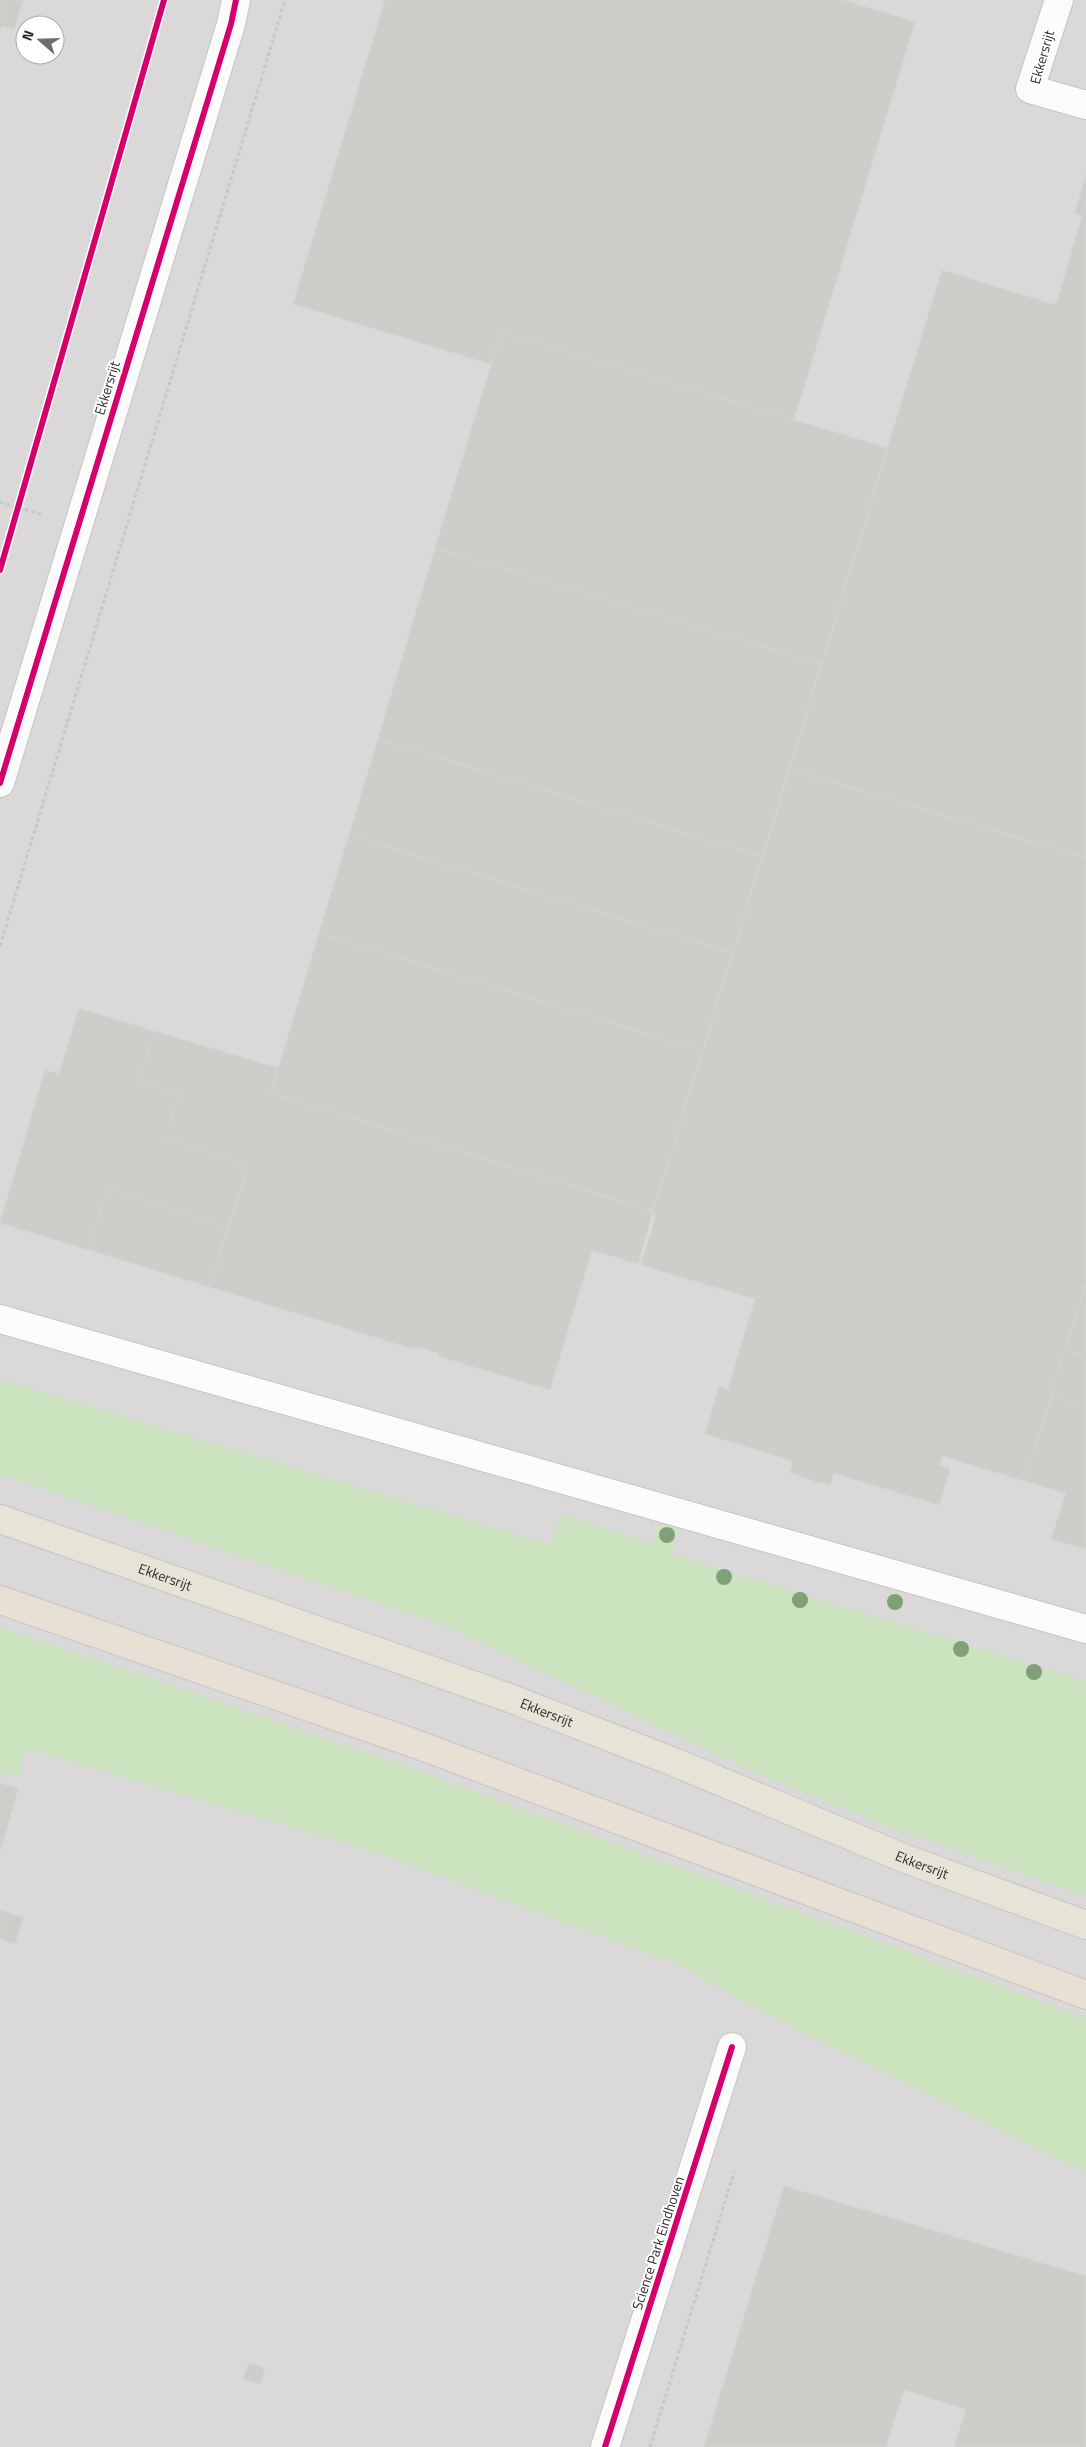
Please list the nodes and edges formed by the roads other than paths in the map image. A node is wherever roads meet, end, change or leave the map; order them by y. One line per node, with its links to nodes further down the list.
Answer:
1 (236, 0): 4 (street, Ekkersrijt)
2 (1059, 0): 3 (street, Ekkersrijt)
3 (1086, 105)
4 (0, 783)
5 (0, 1319): 8 (street)
6 (0, 1519): 9 (main road, Ekkersrijt)
7 (0, 1600): 10 (highway)
8 (1086, 1629)
9 (1086, 1926)
10 (1086, 1995)
11 (732, 2047): 12 (street, Science Park Eindhoven)
12 (605, 2447)

